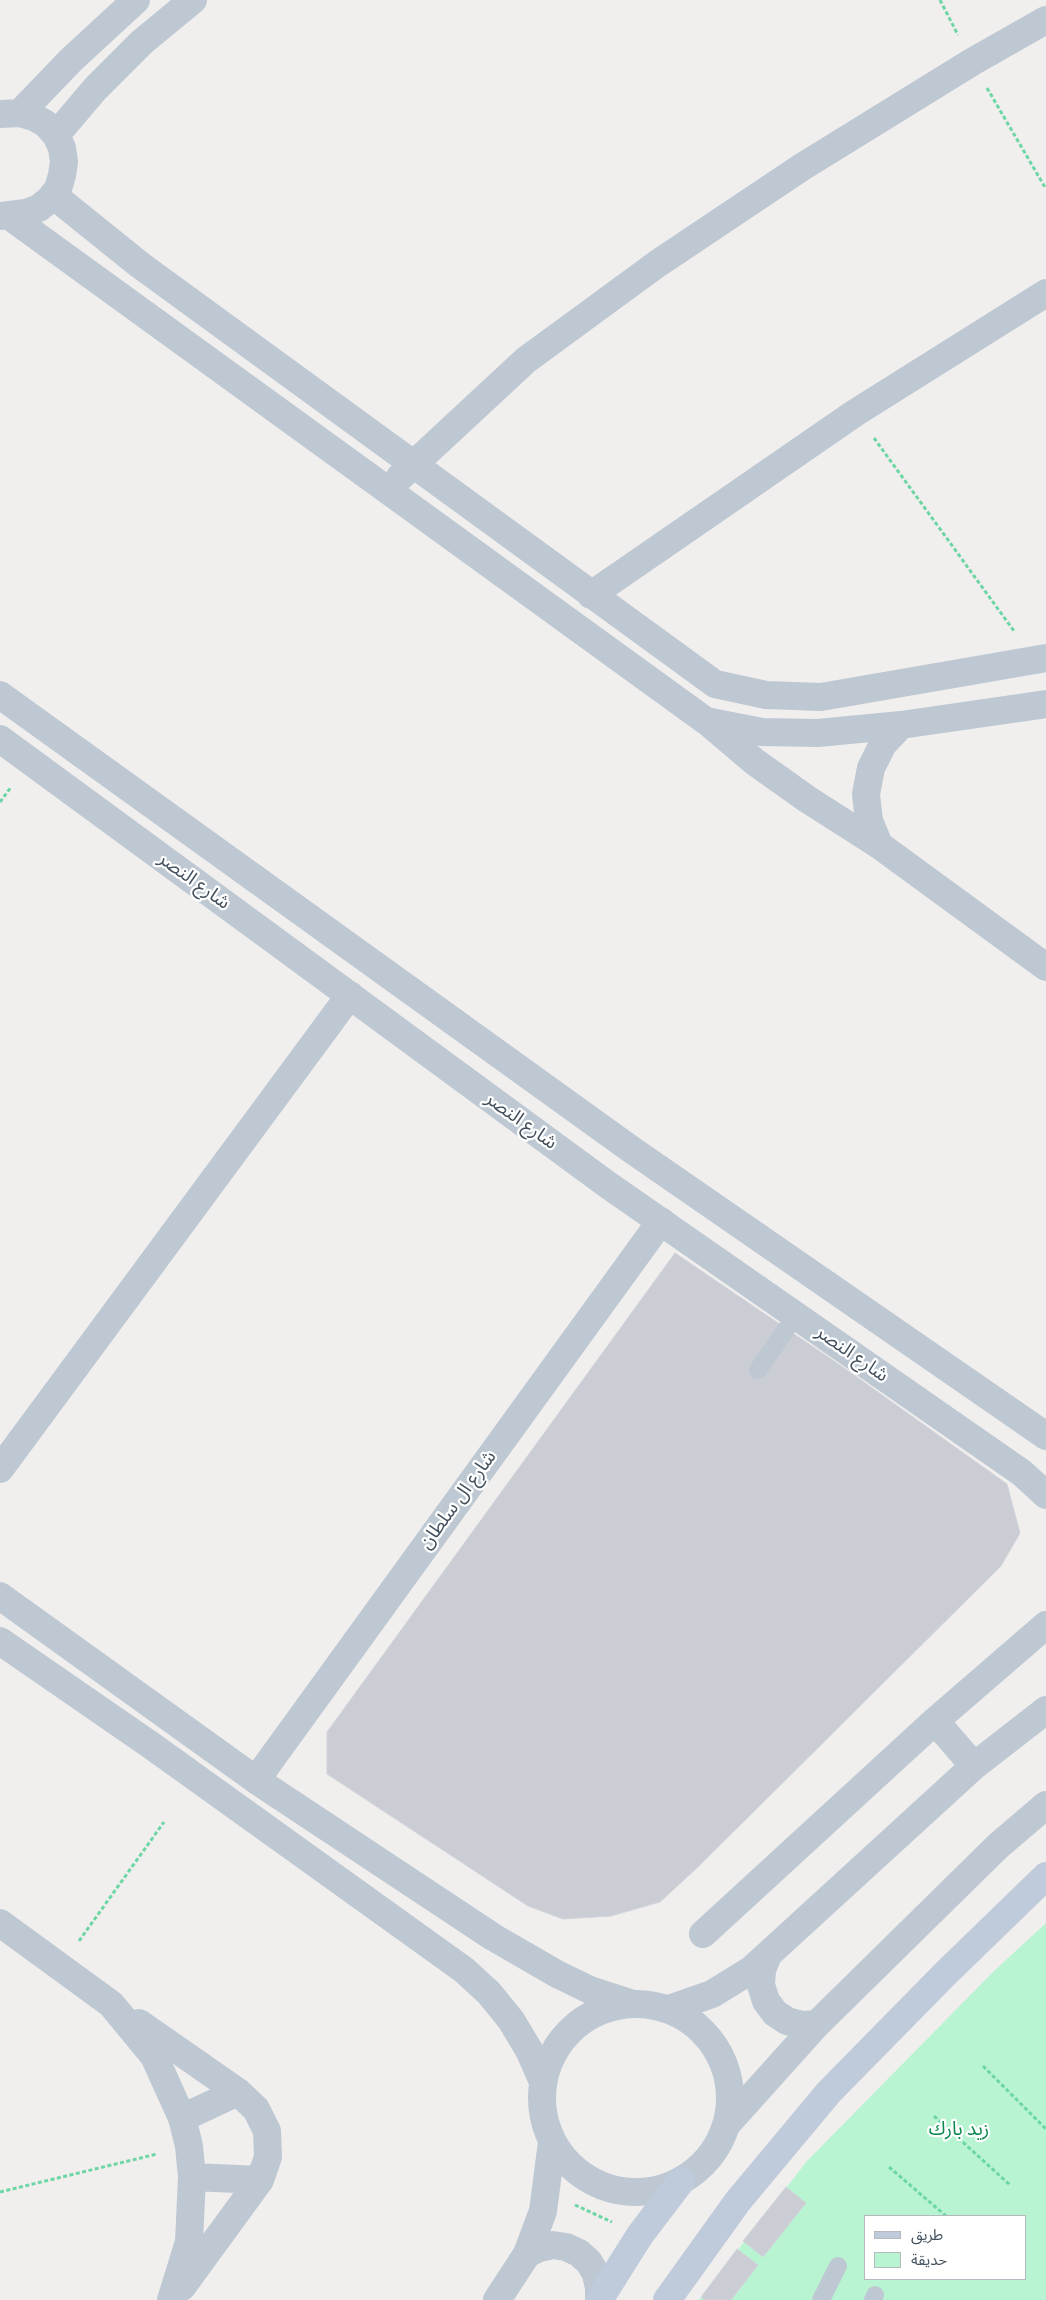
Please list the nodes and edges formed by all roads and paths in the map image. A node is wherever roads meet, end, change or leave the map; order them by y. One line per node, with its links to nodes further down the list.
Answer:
1 (136, 0): 6 (street)
2 (193, 0): 7 (street)
3 (940, 0): 5 (path)
4 (1046, 20): 5 (street)
5 (972, 62): 8 (path); 13 (street)
6 (10, 114): 7 (street)
7 (56, 135): 9 (street)
8 (1046, 189)
9 (53, 195): 10 (street); 13 (street)
10 (4, 215): 14 (street)
11 (1046, 293): 12 (street)
12 (855, 413): 15 (street); 16 (path)
13 (412, 464): 14 (street); 15 (street)
14 (388, 490): 20 (street)
15 (591, 595): 17 (street)
16 (1041, 659): 17 (street)
17 (737, 689): 20 (street)
18 (0, 695): 23 (street, شارع النصر)
19 (1046, 704): 21 (street)
20 (706, 721): 21 (street); 25 (street)
21 (901, 725): 25 (street)
22 (0, 739): 24 (street, شارع النصر)
23 (99, 766): 24 (street); 26 (street, شارع النصر)
24 (78, 796): 27 (street, شارع النصر)
25 (879, 845): 28 (street)
26 (331, 933): 27 (street); 30 (street, شارع النصر)
27 (309, 964): 29 (street, شارع النصر)
28 (1046, 967)
29 (350, 995): 31 (street, شارع النصر); 36 (street)
30 (632, 1150): 31 (street); 35 (street, شارع النصر)
31 (608, 1185): 32 (street, شارع النصر)
32 (661, 1221): 33 (street, شارع النصر); 46 (street, شارع ال سلطان)
33 (796, 1315): 34 (lane); 37 (street, شارع النصر)
34 (758, 1370)
35 (1046, 1436)
36 (0, 1469)
37 (1046, 1495)
38 (0, 1596): 42 (street)
39 (1046, 1626): 43 (street)
40 (0, 1641): 44 (street)
41 (1046, 1710): 45 (street)
42 (169, 1716): 44 (street); 46 (street)
43 (935, 1720): 45 (street); 51 (street)
44 (152, 1746): 59 (street)
45 (974, 1766): 52 (street)
46 (256, 1780): 54 (street)
47 (1046, 1805): 57 (street)
48 (164, 1822): 53 (path)
49 (1046, 1876): 81 (street)
50 (0, 1923): 53 (street)
51 (703, 1934)
52 (768, 1955): 56 (street); 57 (street)
53 (61, 1966): 55 (street)
54 (630, 2003): 56 (street); 59 (street)
55 (111, 2004): 60 (street); 62 (street)
56 (669, 2009): 63 (street)
57 (817, 2024): 63 (street)
58 (982, 2066): 64 (path)
59 (542, 2082): 65 (street)
60 (238, 2092): 62 (street); 69 (street)
61 (934, 2116): 71 (path)
62 (182, 2118): 66 (street)
63 (728, 2123): 70 (street)
64 (1046, 2129)
65 (552, 2142): 70 (street); 73 (street)
66 (189, 2146): 68 (street); 72 (path)
67 (889, 2167): 74 (path)
68 (192, 2177): 69 (street); 78 (street)
69 (260, 2180): 78 (street)
70 (682, 2181): 75 (street)
71 (1010, 2185)
72 (0, 2192)
73 (547, 2192): 75 (path); 76 (street)
74 (945, 2215)
75 (640, 2235): 80 (street)
76 (527, 2254): 79 (street); 80 (street)
77 (838, 2266): 82 (lane)
78 (172, 2300)
79 (497, 2300)
80 (599, 2300)
81 (668, 2300)
82 (821, 2300)

